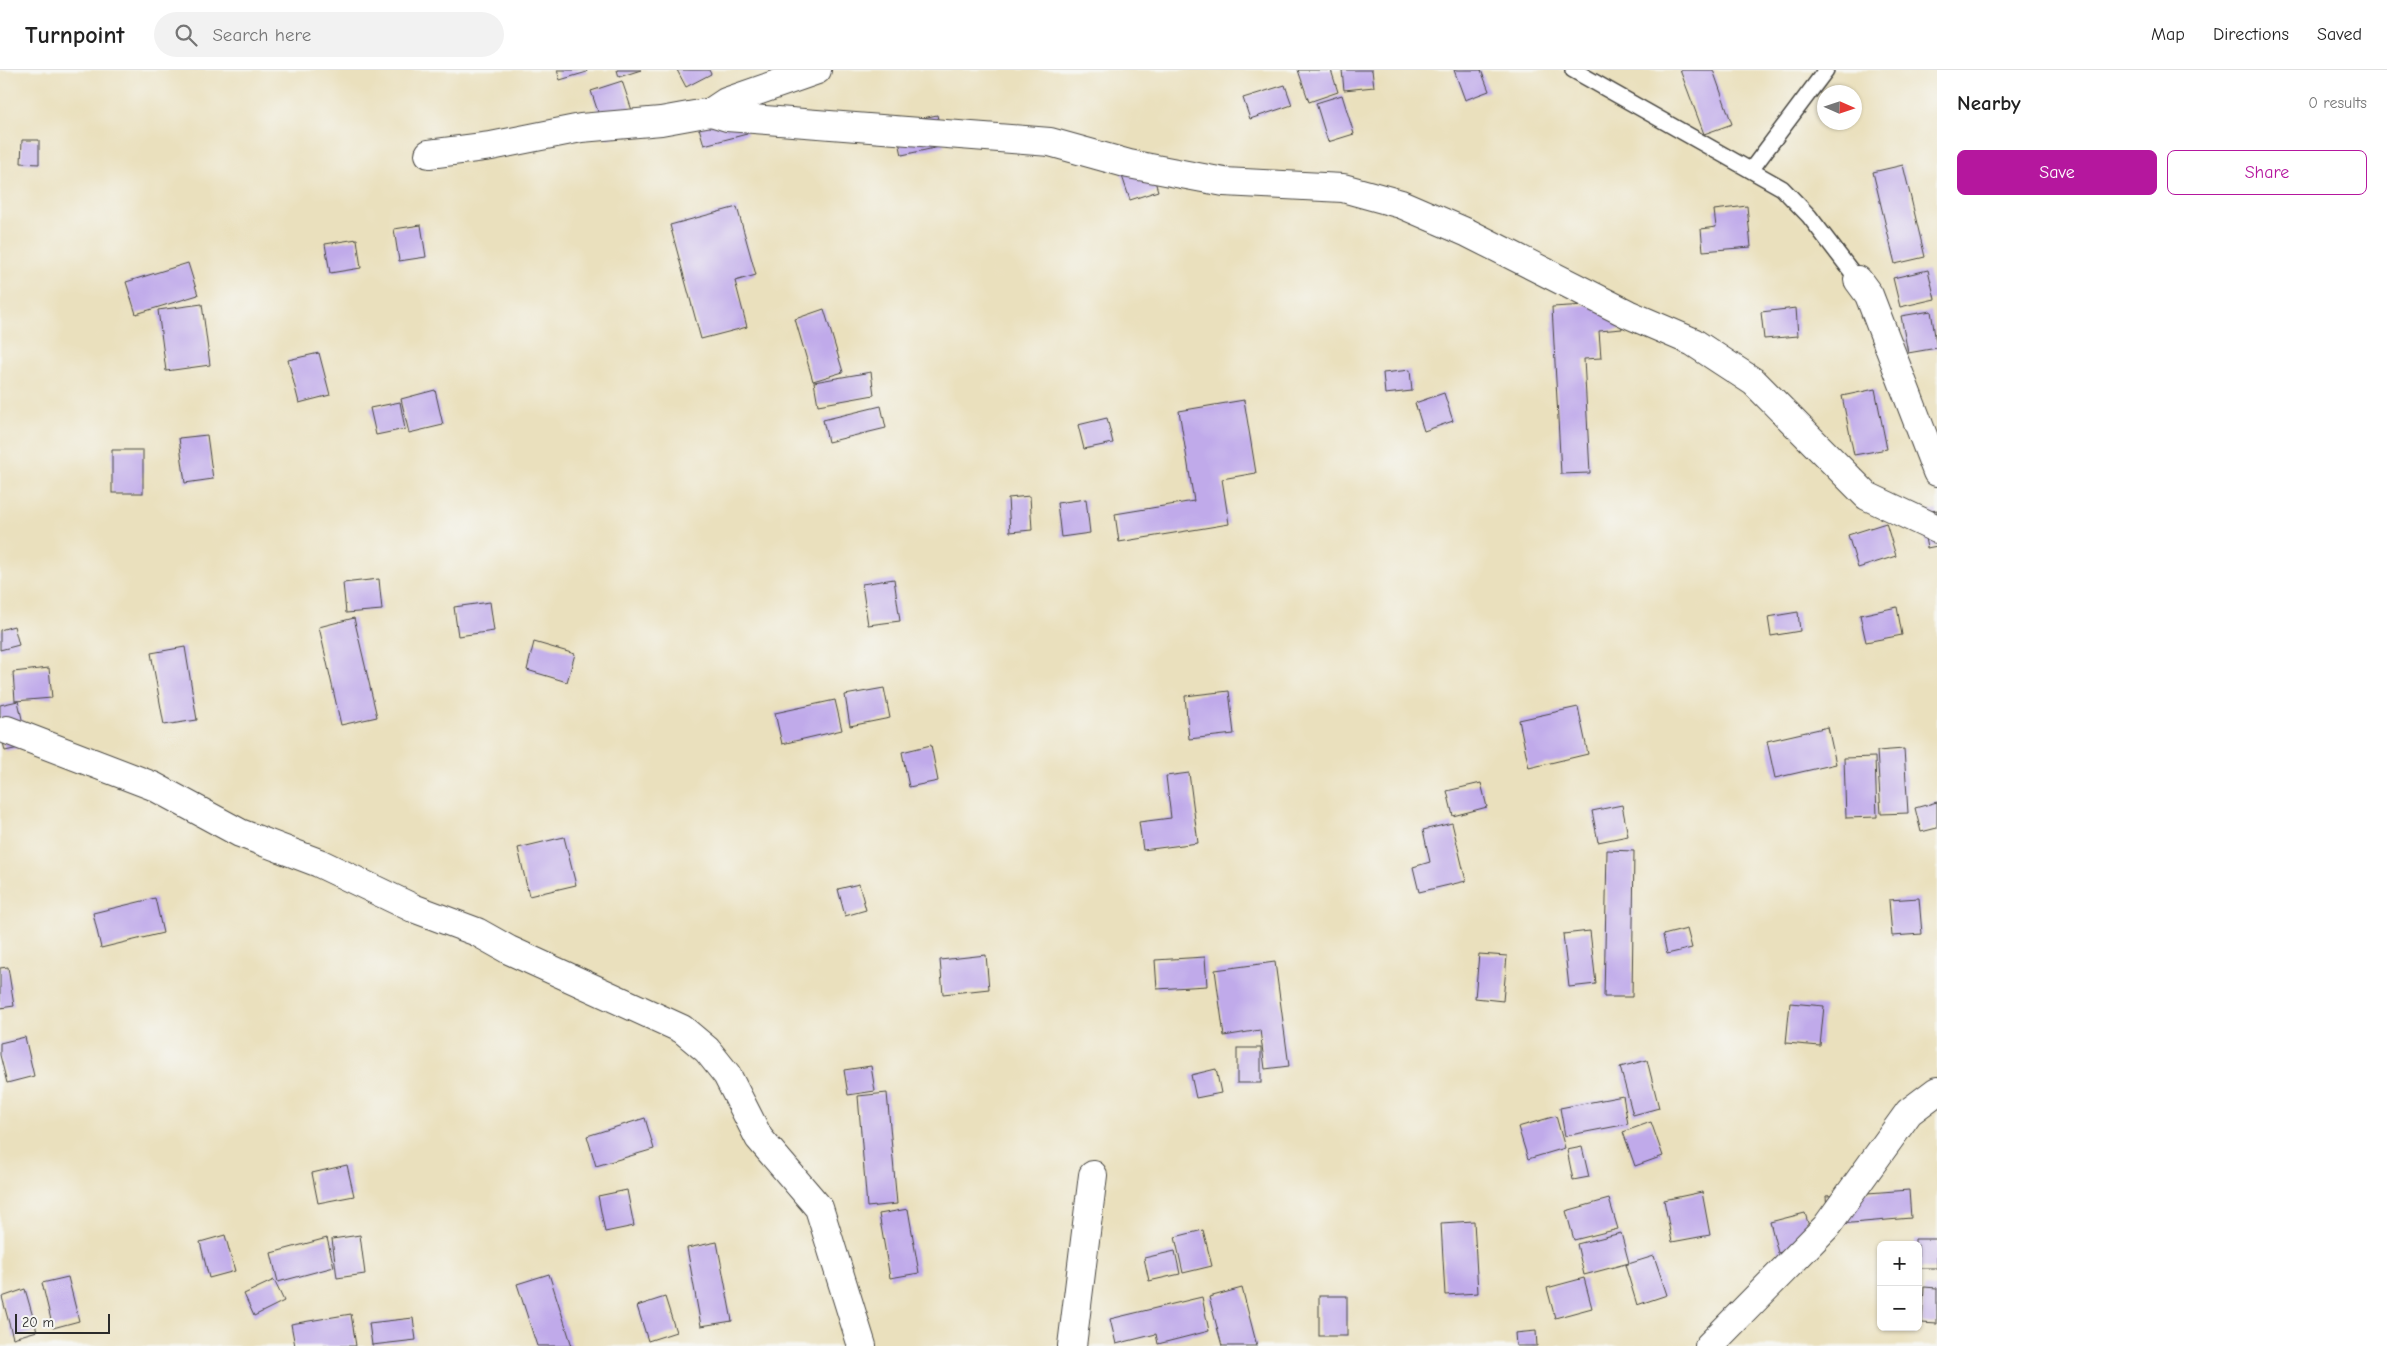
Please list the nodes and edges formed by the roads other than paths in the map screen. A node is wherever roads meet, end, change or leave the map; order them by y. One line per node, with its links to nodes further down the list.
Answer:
1 (817, 70): 4 (street)
2 (1573, 70): 6 (lane)
3 (1826, 70): 6 (lane)
4 (711, 112): 5 (street); 9 (street)
5 (429, 154)
6 (1752, 170): 7 (lane)
7 (1858, 280): 8 (street)
8 (1937, 472)
9 (1937, 529)
10 (8, 730): 13 (street)
11 (1937, 1091): 15 (street)
12 (1093, 1175): 14 (street)
13 (862, 1346)
14 (1072, 1346)
15 (1709, 1346)

